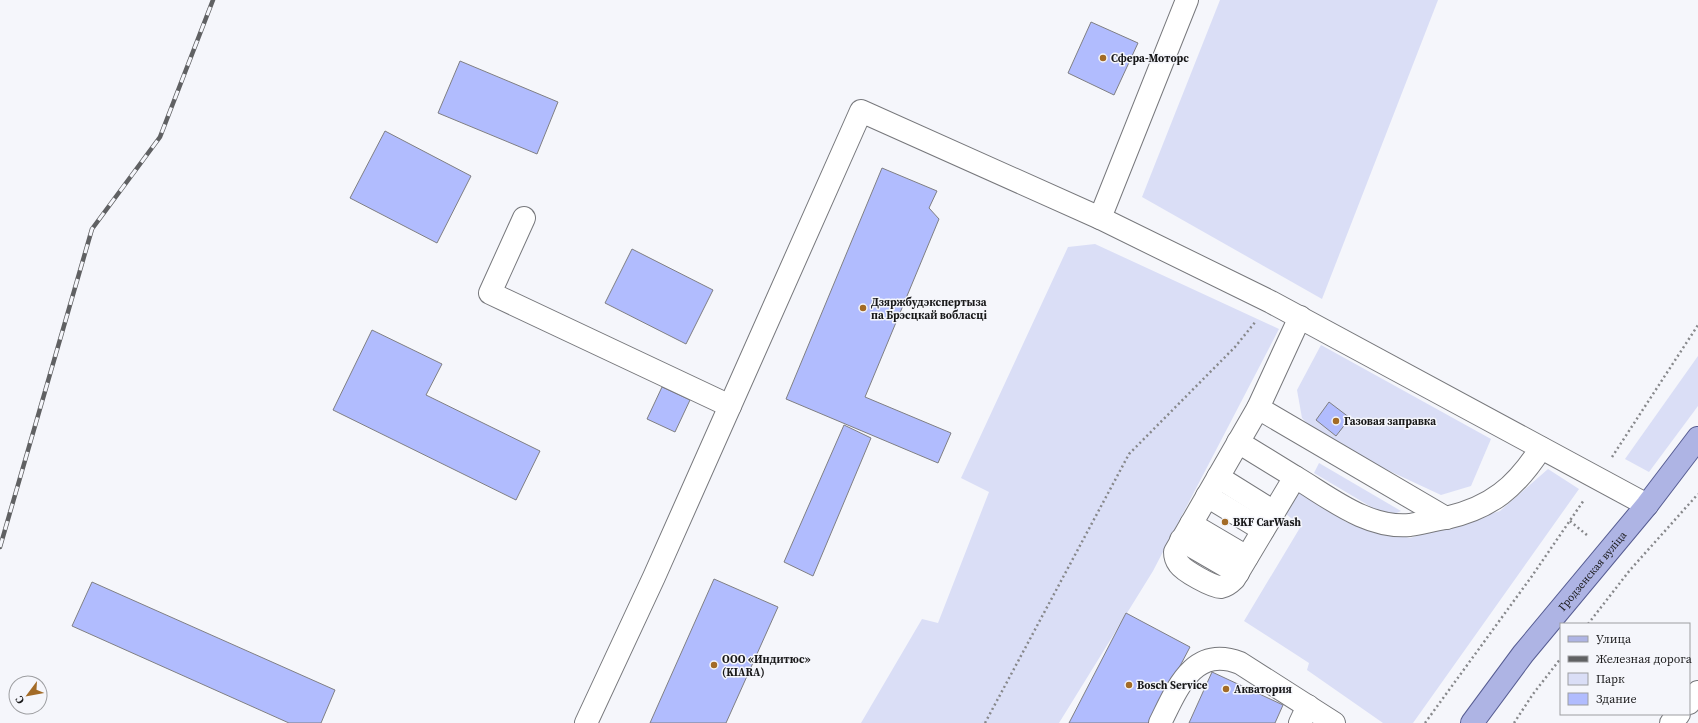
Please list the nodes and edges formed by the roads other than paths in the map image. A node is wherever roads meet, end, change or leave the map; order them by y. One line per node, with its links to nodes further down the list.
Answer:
1 (1187, 0): 3 (lane)
2 (524, 218): 5 (lane)
3 (1100, 218): 4 (lane); 5 (lane)
4 (1300, 317): 6 (lane); 9 (lane)
5 (730, 406): 22 (lane)
6 (1258, 408): 8 (lane); 14 (lane)
7 (1698, 438): 13 (main road, Гродзенская вуліца)
8 (1238, 442): 10 (lane); 11 (lane)
9 (1541, 448): 13 (lane); 14 (lane)
10 (1295, 476): 14 (lane); 15 (lane)
11 (1218, 477): 12 (lane); 15 (lane)
12 (1207, 496): 15 (lane); 16 (lane)
13 (1647, 505): 25 (main road, Гродзенская вуліца)
14 (1446, 518)
15 (1269, 521): 17 (lane)
16 (1186, 532): 17 (lane); 17 (lane)
17 (1242, 565)
18 (1698, 692): 19 (lane)
19 (1690, 702)
20 (1304, 714): 23 (lane); 24 (lane)
21 (1678, 715): 26 (lane)
22 (586, 723)
23 (1160, 723)
24 (1334, 723)
25 (1472, 723)
26 (1671, 723)

